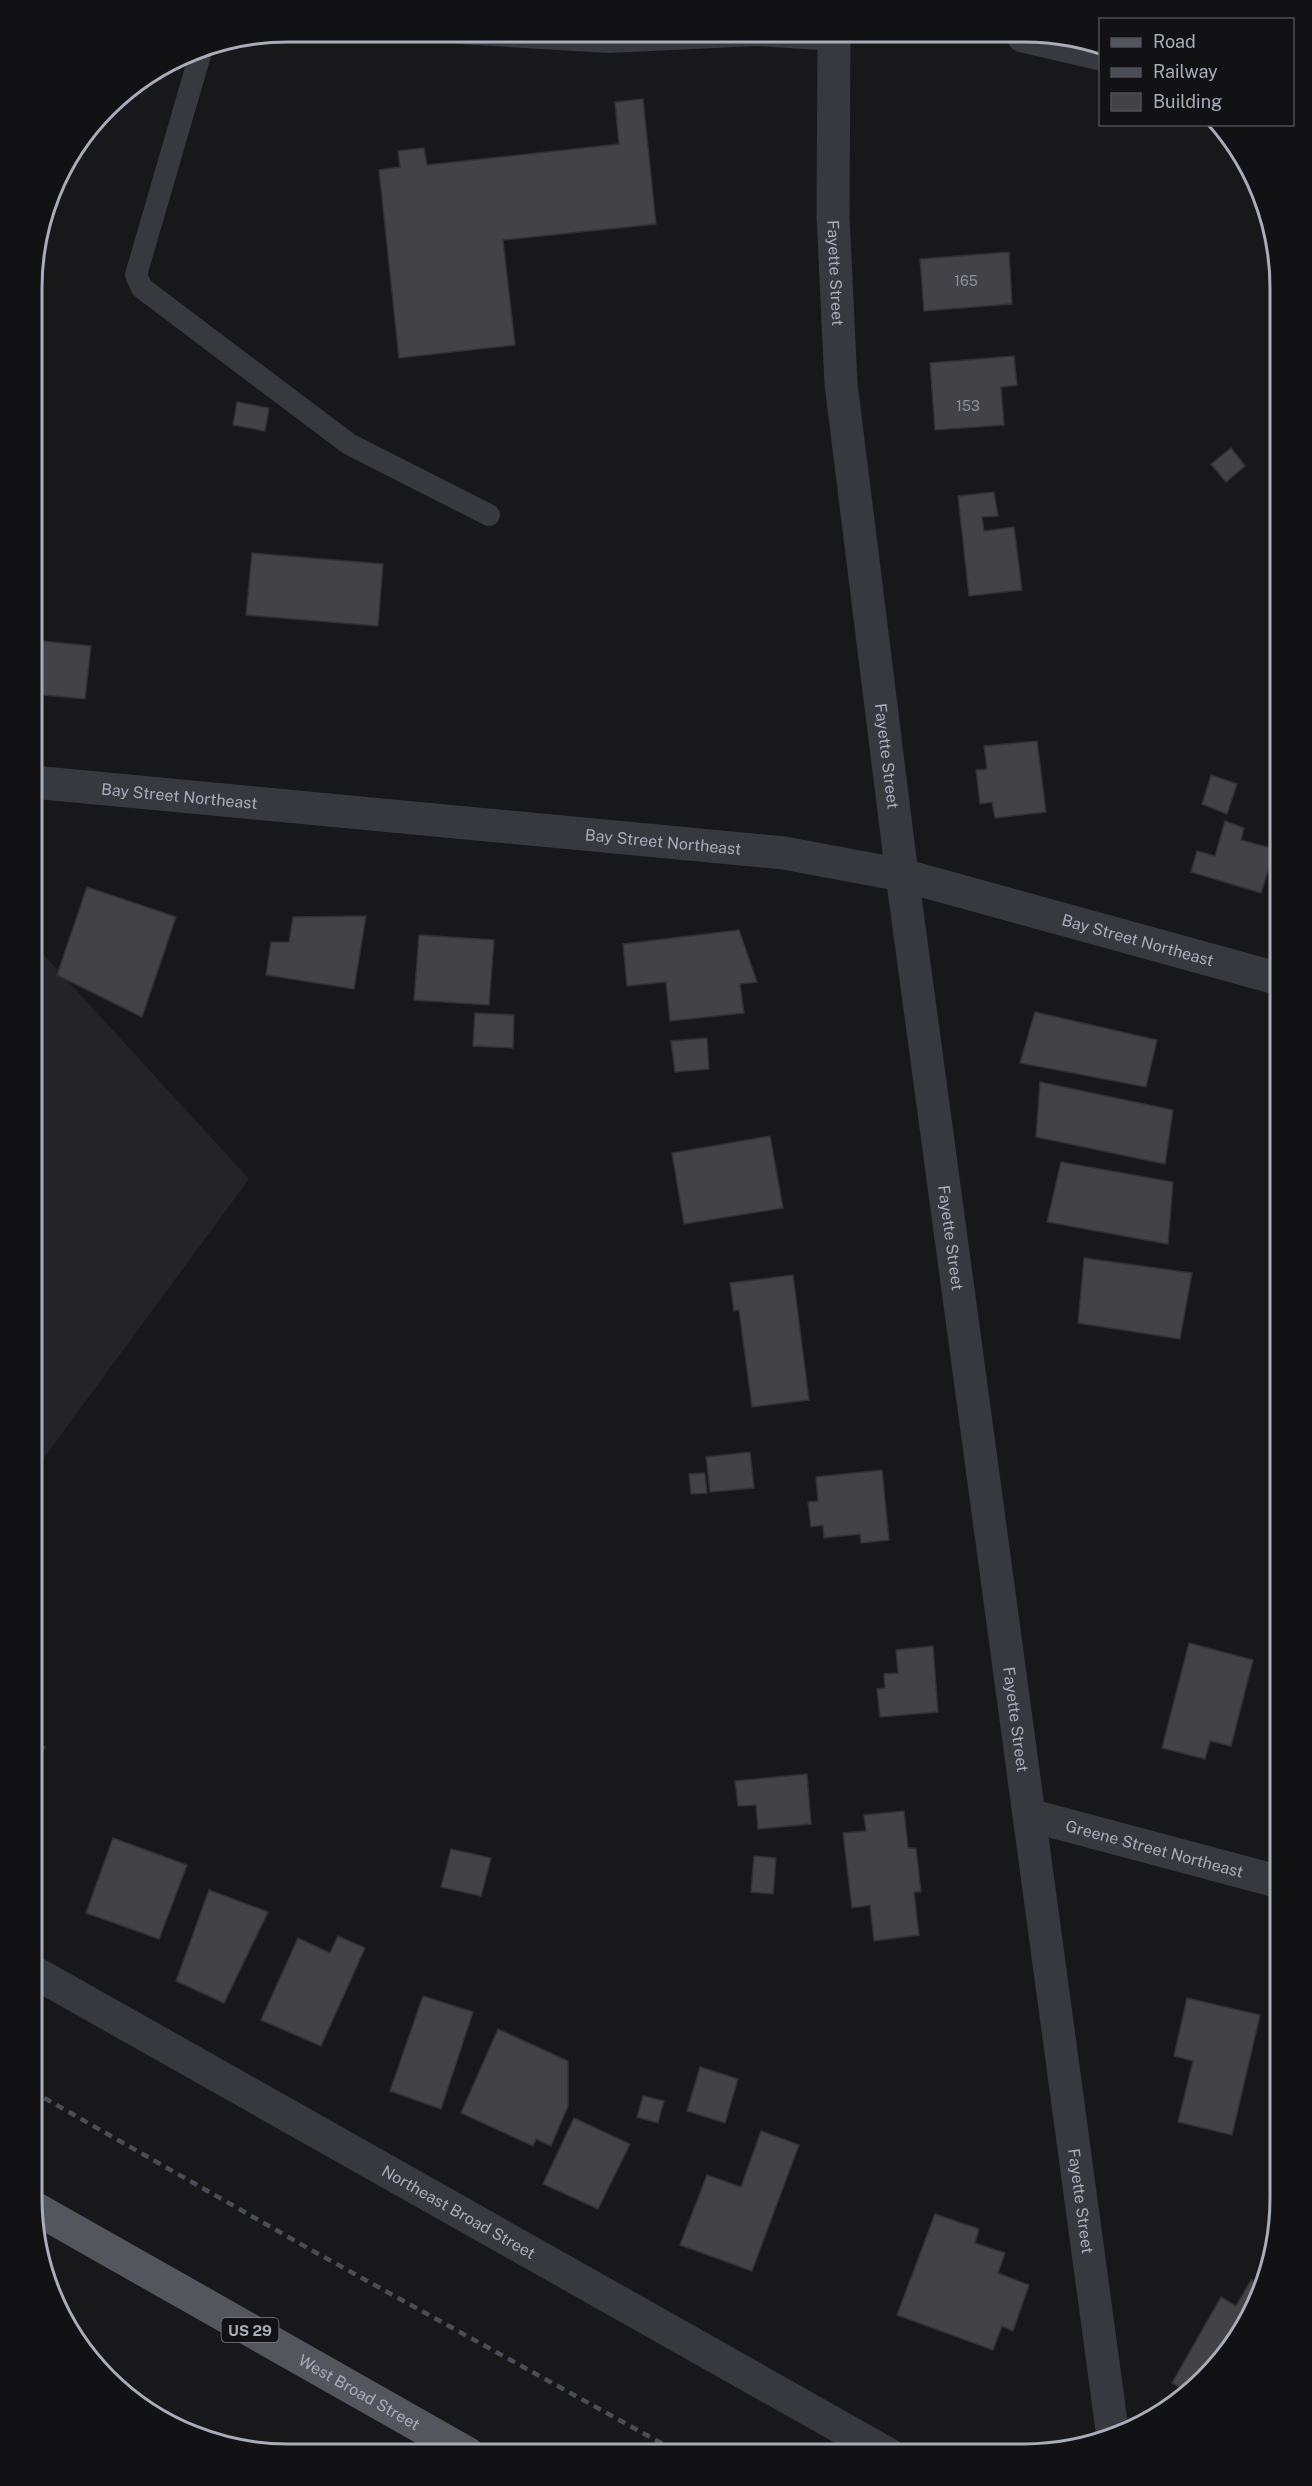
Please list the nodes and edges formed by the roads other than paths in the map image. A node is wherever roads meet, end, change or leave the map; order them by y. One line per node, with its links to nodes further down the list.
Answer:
1 (834, 42): 7 (street, Fayette Street)
2 (1065, 46): 3 (street)
3 (1098, 53)
4 (199, 59): 5 (lane)
5 (489, 515)
6 (42, 783): 7 (street, Bay Street Northeast)
7 (902, 875): 8 (street, Bay Street Northeast); 9 (street, Fayette Street)
8 (1270, 977)
9 (1029, 1815): 10 (street, Greene Street Northeast); 13 (street, Fayette Street)
10 (1270, 1879)
11 (42, 1977): 15 (street, Northeast Broad Street)
12 (43, 2213): 14 (main road, West Broad Street / US 29)
13 (1112, 2428)
14 (452, 2444)
15 (870, 2444)

